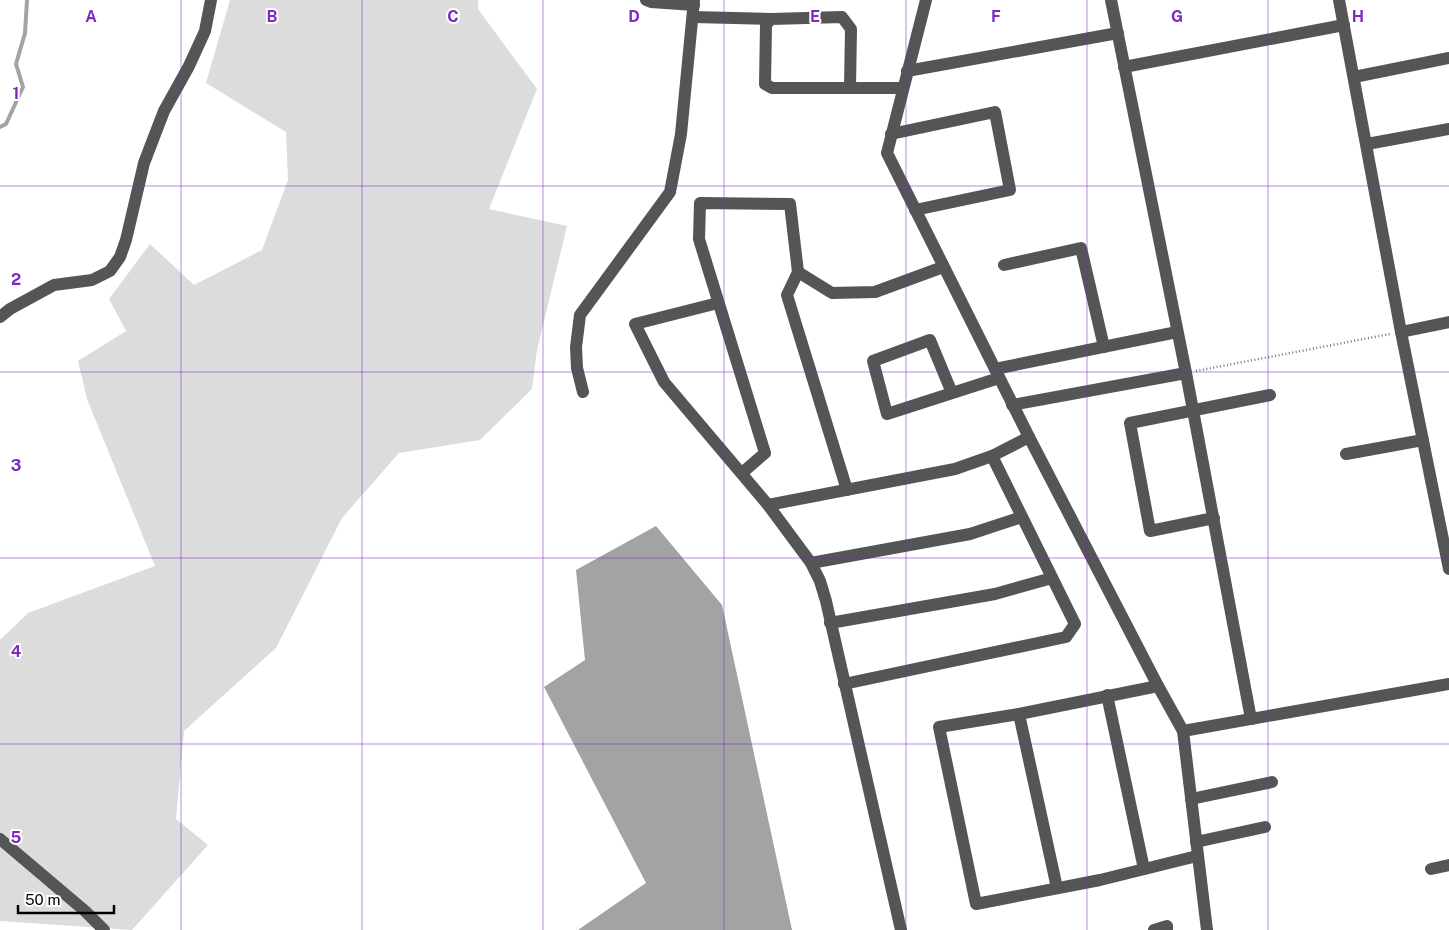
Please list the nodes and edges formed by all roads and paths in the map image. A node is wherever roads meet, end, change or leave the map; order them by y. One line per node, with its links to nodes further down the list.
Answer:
1 (212, 0): 24 (street)
2 (646, 0): 6 (street)
3 (926, 0): 12 (street)
4 (1112, 0): 9 (street)
5 (1339, 0): 8 (street)
6 (694, 7): 7 (street); 31 (street)
7 (771, 18): 14 (street); 14 (street)
8 (1344, 25): 11 (street); 13 (street)
9 (1118, 32): 11 (street); 12 (street)
10 (1449, 58): 13 (street)
11 (1124, 67): 26 (street)
12 (907, 71): 15 (street)
13 (1354, 77): 18 (street)
14 (850, 87): 15 (street)
15 (903, 88): 17 (street)
16 (1449, 130): 18 (street)
17 (891, 134): 19 (street); 19 (street)
18 (1367, 144): 27 (street)
19 (915, 210): 21 (street)
20 (1004, 265): 28 (street)
21 (943, 267): 22 (street); 30 (street)
22 (798, 272): 23 (street); 41 (street)
23 (718, 303): 40 (street); 40 (street)
24 (0, 317)
25 (1449, 322): 27 (street)
26 (1177, 332): 28 (street); 29 (street)
27 (1401, 332): 29 (path); 37 (street)
28 (1104, 347): 30 (street)
29 (1186, 373): 34 (street); 35 (street)
30 (997, 374): 32 (street); 34 (street)
31 (582, 392)
32 (952, 393): 32 (street)
33 (1270, 395): 35 (street)
34 (1012, 405): 36 (street)
35 (1193, 410): 44 (street); 44 (street)
36 (1029, 437): 39 (street); 51 (street)
37 (1423, 440): 38 (street); 46 (street)
38 (1346, 454)
39 (992, 456): 41 (street); 43 (street)
40 (742, 473): 42 (street)
41 (847, 490): 42 (street)
42 (768, 505): 45 (street)
43 (1022, 517): 45 (street); 47 (street)
44 (1214, 518): 54 (street)
45 (811, 563): 48 (street)
46 (1449, 569)
47 (1052, 578): 48 (street); 49 (street)
48 (830, 623): 49 (street)
49 (844, 684): 67 (street)
50 (1449, 684): 54 (street)
51 (1158, 686): 52 (street); 55 (street)
52 (1108, 695): 53 (street); 63 (street)
53 (1019, 714): 65 (street); 65 (street)
54 (1251, 719): 55 (street)
55 (1183, 731): 57 (street)
56 (1272, 782): 57 (street)
57 (1191, 799): 60 (street)
58 (1265, 827): 60 (street)
59 (0, 840): 66 (street)
60 (1196, 842): 61 (street)
61 (1197, 856): 63 (street); 70 (street)
62 (1449, 865): 64 (street)
63 (1144, 869): 65 (street)
64 (1432, 869)
65 (1058, 888)
66 (104, 930)
67 (901, 930)
68 (1154, 930): 69 (street)
69 (1167, 930)
70 (1207, 930)

